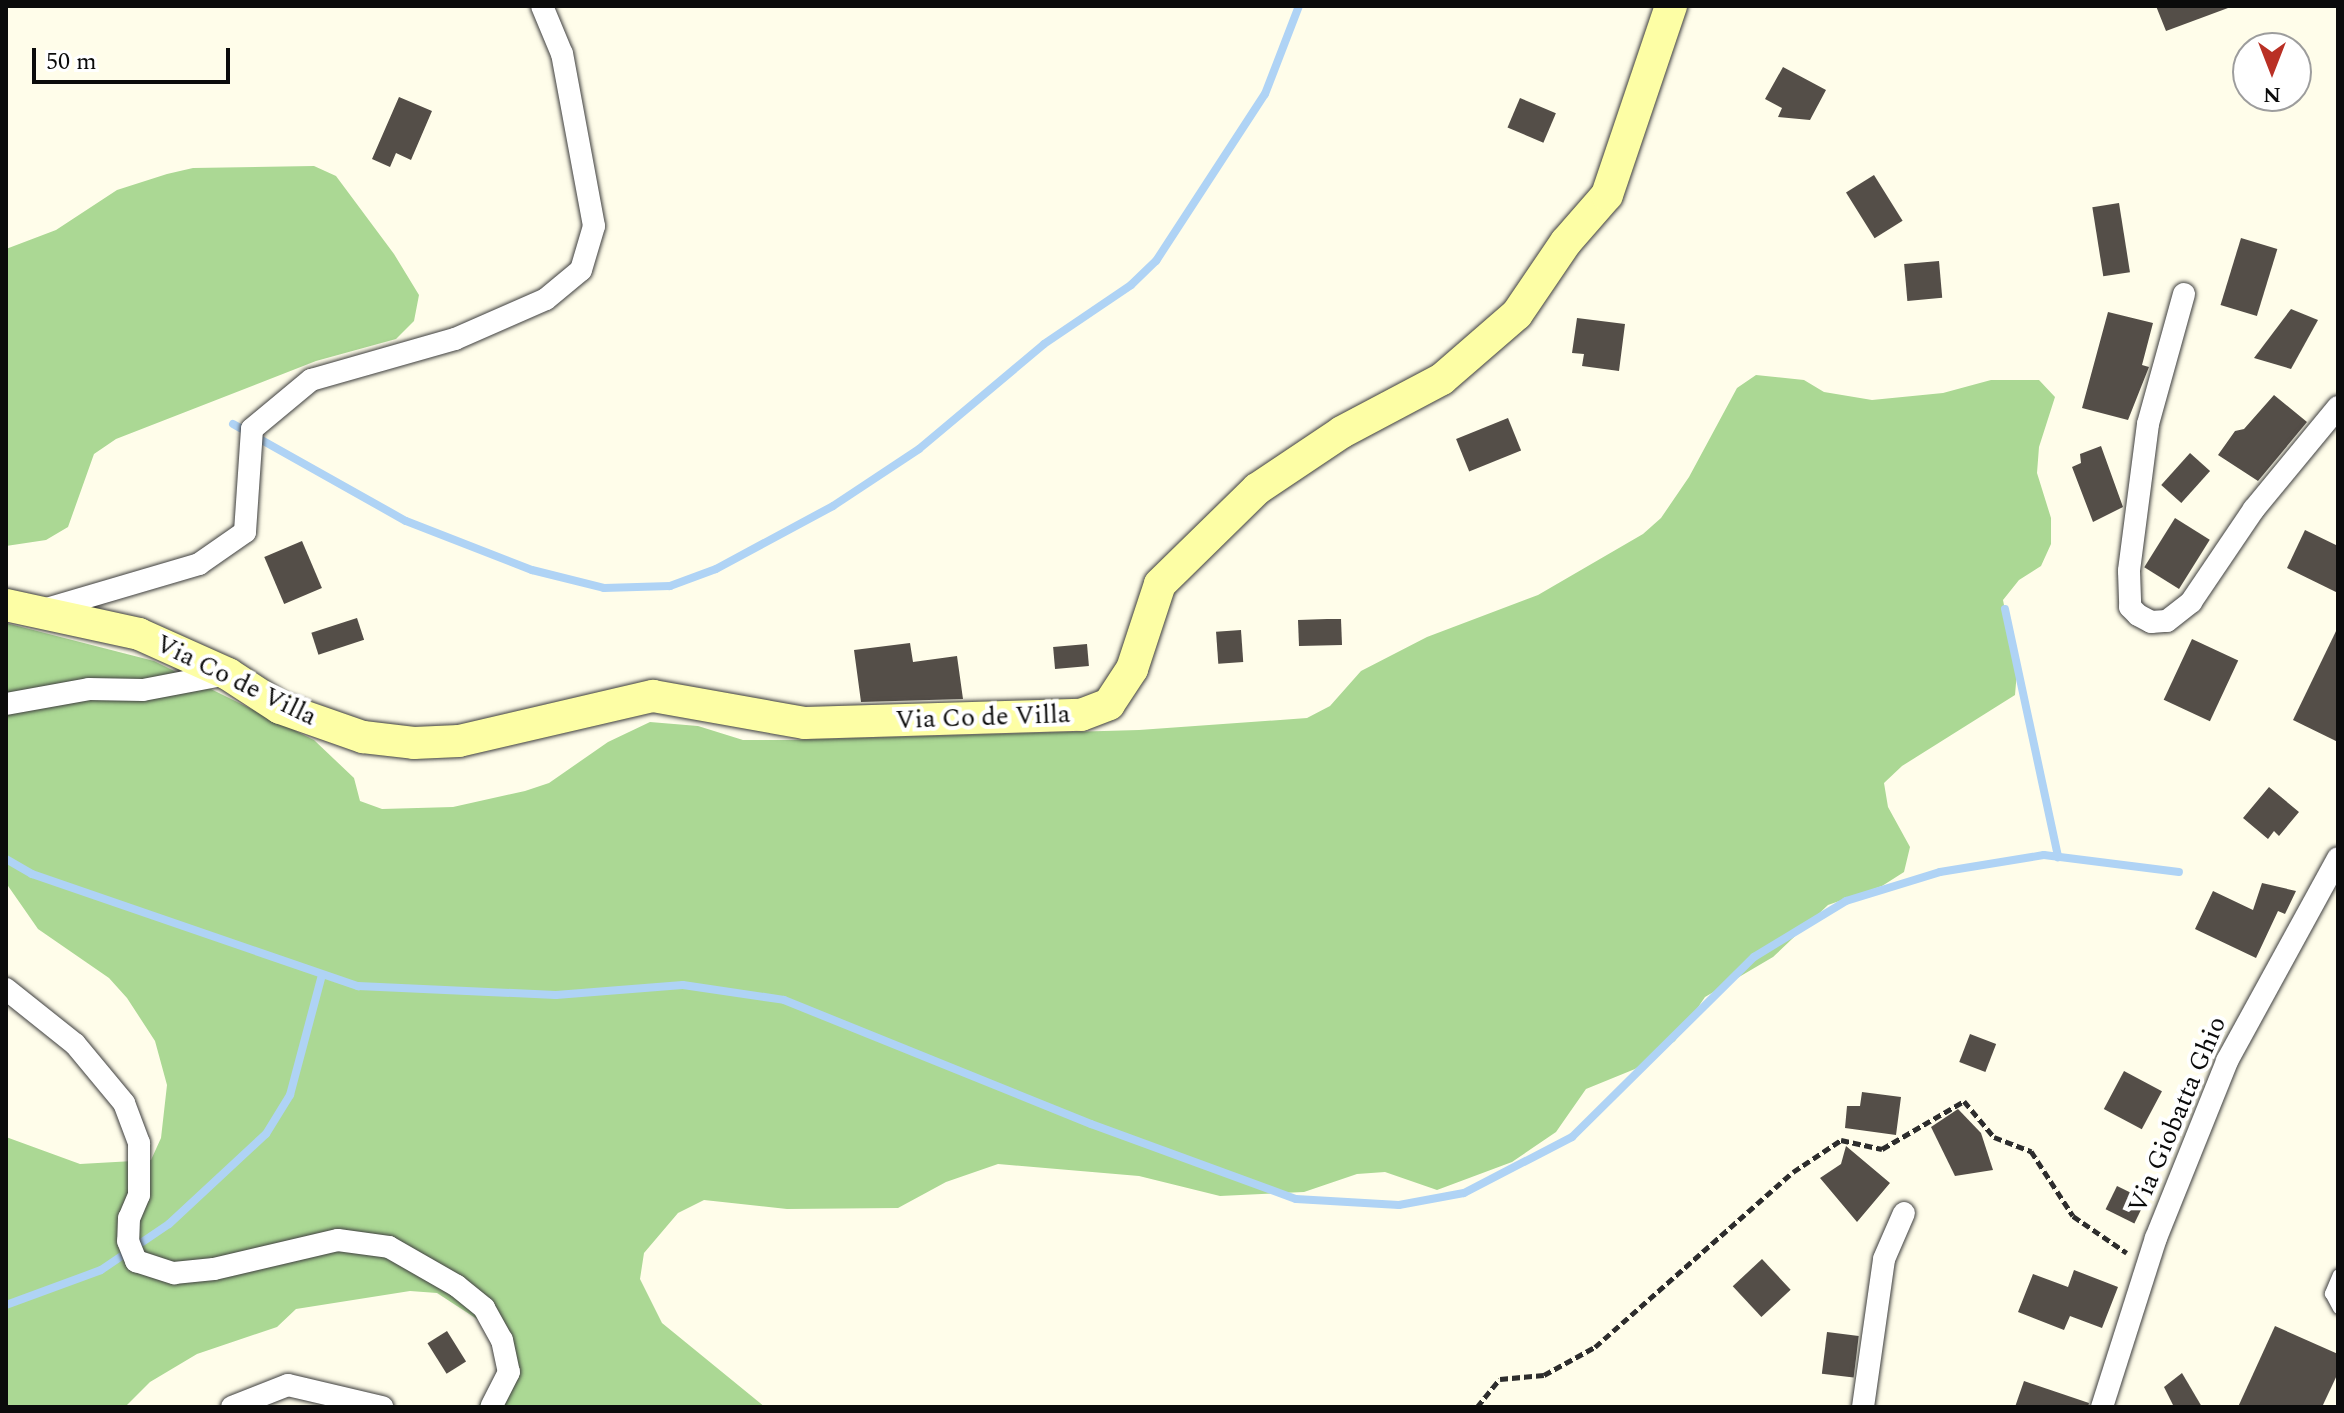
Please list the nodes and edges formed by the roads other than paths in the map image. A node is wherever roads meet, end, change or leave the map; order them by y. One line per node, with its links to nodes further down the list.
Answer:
1 (542, 6): 6 (street)
2 (1671, 6): 7 (street, Via Co de Villa)
3 (2184, 294): 4 (street)
4 (2338, 407)
5 (6, 605): 6 (street, Via Co de Villa)
6 (43, 610): 7 (street, Via Co de Villa)
7 (228, 674): 8 (street)
8 (6, 704)
9 (2338, 858): 18 (street, Via Giobatta Ghio)
10 (6, 989): 16 (street)
11 (1904, 1213): 17 (street)
12 (2338, 1274): 13 (lane)
13 (2338, 1308)
14 (232, 1407): 15 (street)
15 (382, 1407)
16 (491, 1407)
17 (1863, 1407)
18 (2102, 1407)

